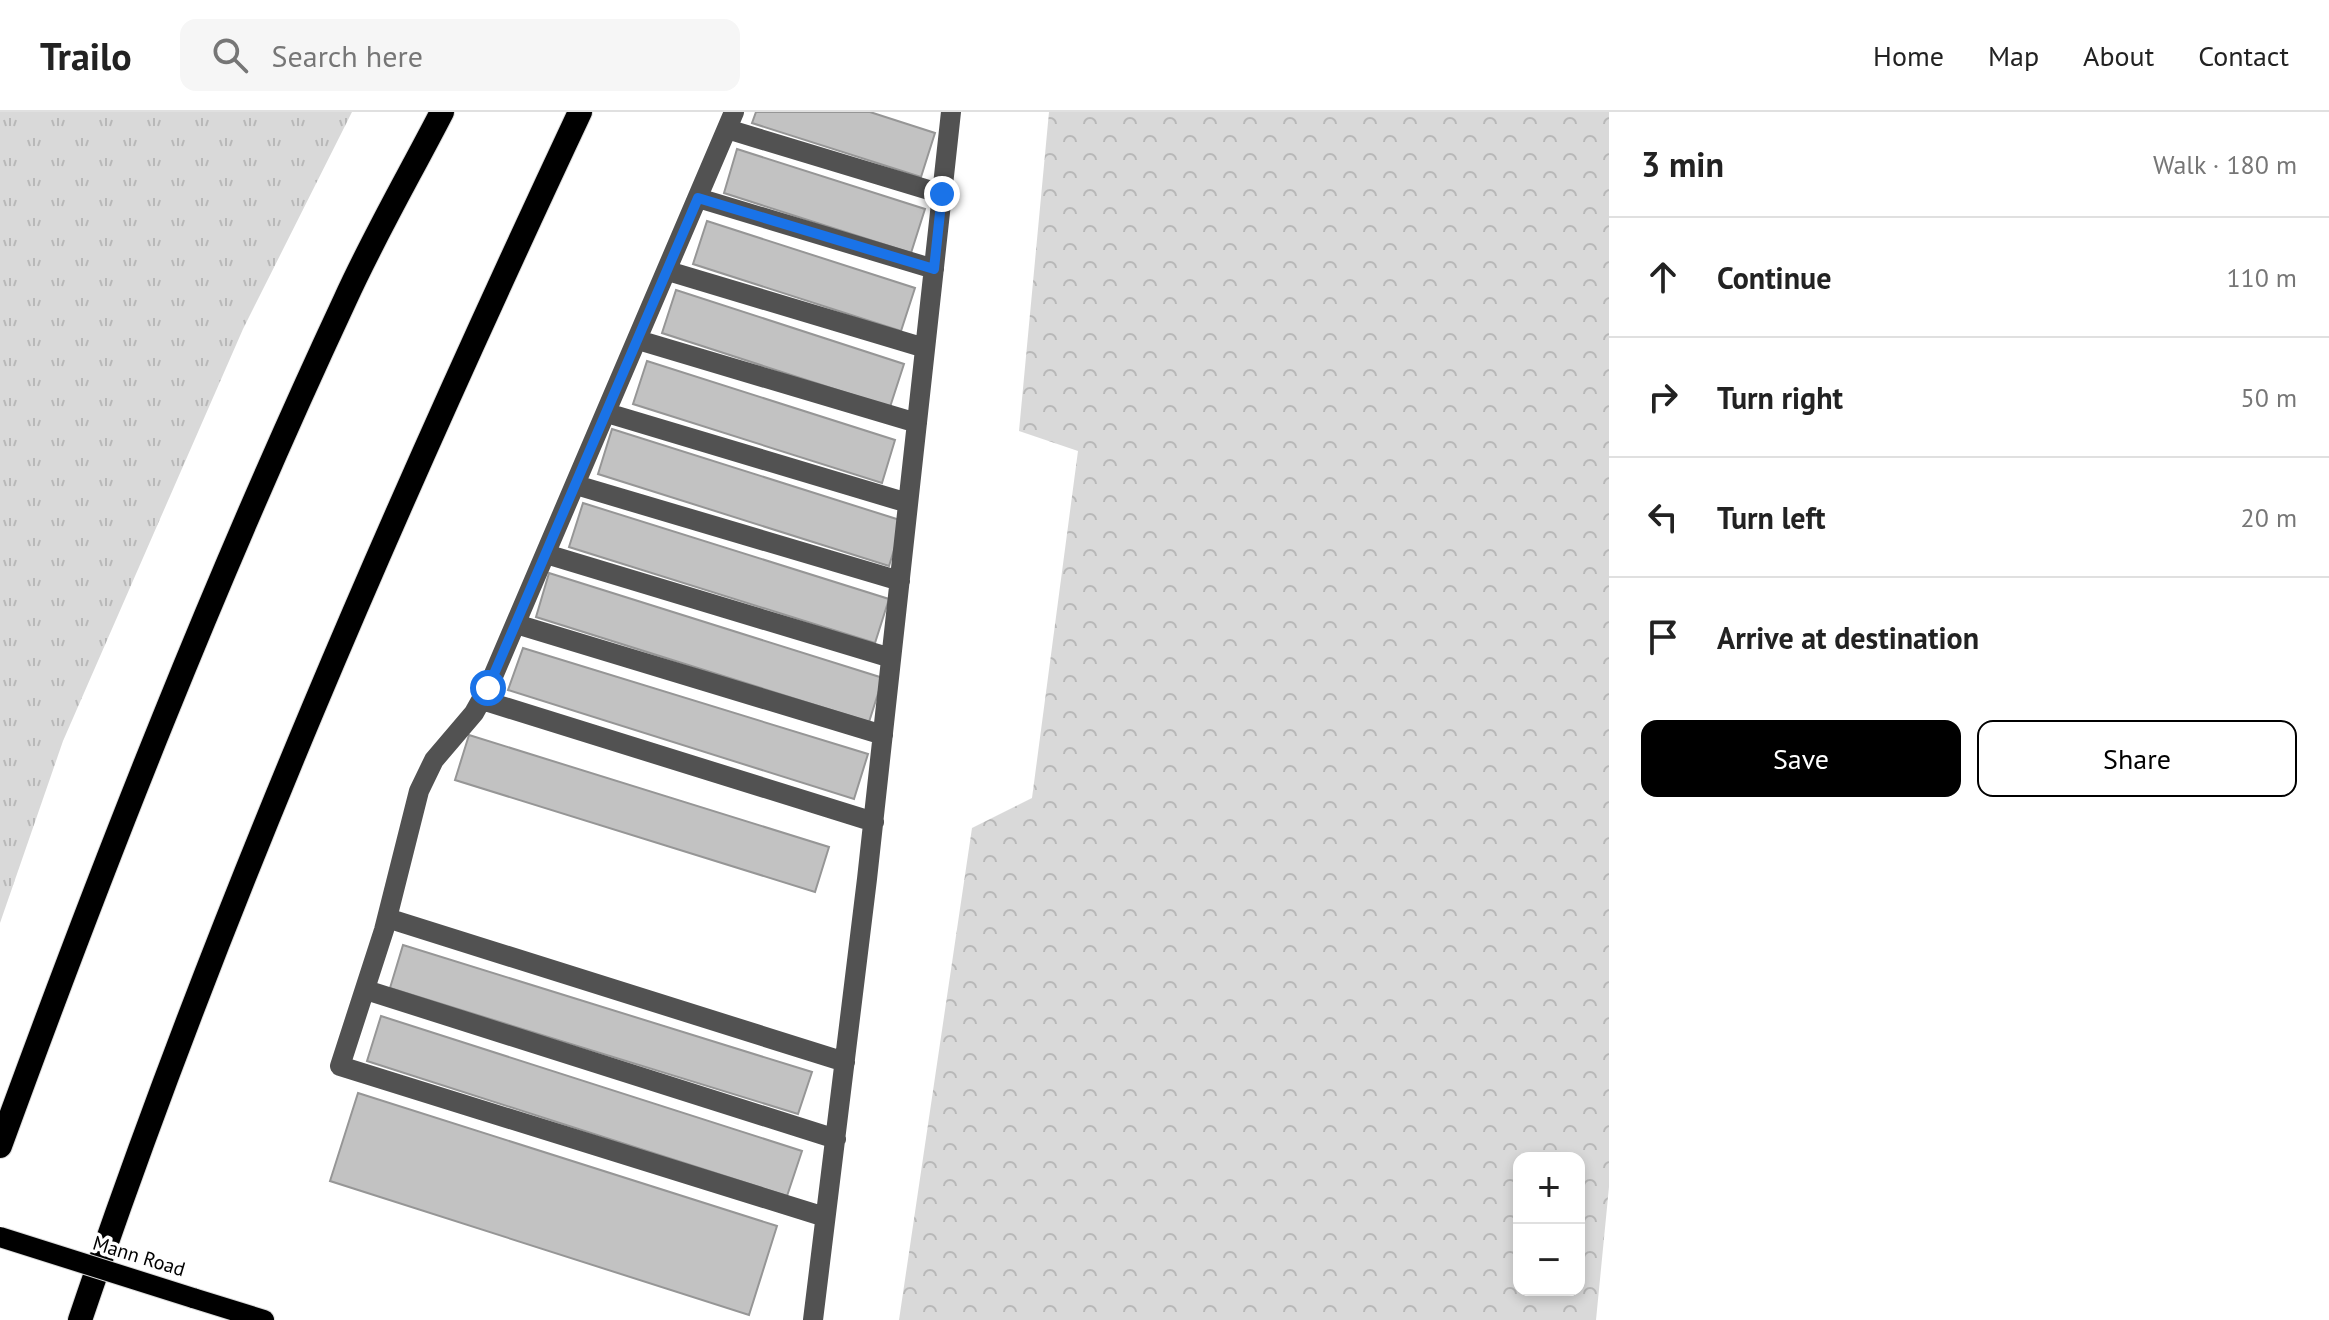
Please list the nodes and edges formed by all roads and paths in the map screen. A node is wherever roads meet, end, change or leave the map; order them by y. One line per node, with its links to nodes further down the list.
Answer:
1 (442, 112): 26 (highway)
2 (580, 112): 29 (highway)
3 (949, 112): 5 (lane)
4 (730, 121): 5 (lane); 6 (lane)
5 (942, 194): 7 (lane)
6 (698, 198): 7 (lane); 8 (lane)
7 (934, 269): 10 (lane)
8 (668, 271): 9 (lane); 10 (lane)
9 (638, 340): 11 (lane); 12 (lane)
10 (925, 348): 12 (lane)
11 (607, 413): 13 (lane); 14 (lane)
12 (917, 423): 14 (lane)
13 (576, 485): 15 (lane); 16 (lane)
14 (908, 503): 16 (lane)
15 (546, 554): 17 (lane); 18 (lane)
16 (900, 581): 18 (lane)
17 (516, 624): 19 (lane); 20 (lane)
18 (891, 658): 20 (lane)
19 (482, 700): 21 (lane); 22 (lane)
20 (883, 735): 21 (lane)
21 (874, 822): 24 (lane)
22 (387, 918): 23 (lane); 24 (lane)
23 (366, 990): 25 (lane); 27 (lane)
24 (845, 1062): 25 (lane)
25 (836, 1139): 27 (lane)
26 (0, 1146)
27 (825, 1217): 31 (lane)
28 (0, 1237): 30 (main road, Mann Road, bridge)
29 (80, 1320)
30 (264, 1320)
31 (813, 1320)

